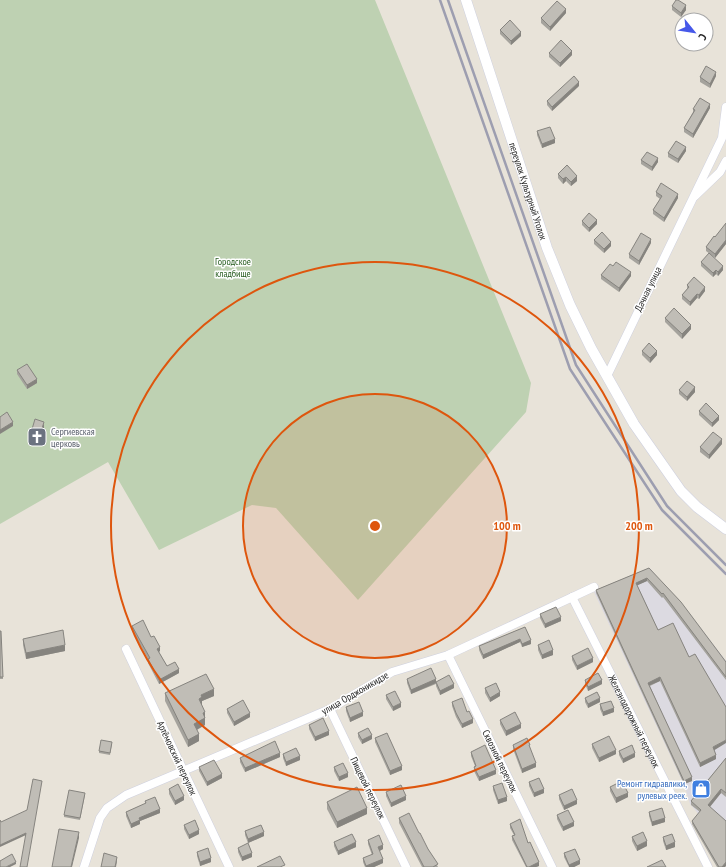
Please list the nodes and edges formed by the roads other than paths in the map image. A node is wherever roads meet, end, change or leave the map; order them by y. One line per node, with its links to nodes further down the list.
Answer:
1 (466, 0): 5 (street, переулок Культурный Уголок)
2 (726, 107): 4 (street, Дачная улица)
3 (726, 161): 4 (street, Дачная улица)
4 (690, 201): 5 (street, Дачная улица)
5 (606, 376): 6 (street)
6 (726, 529)
7 (594, 587): 8 (street, улица Орджоникидзе)
8 (572, 597): 10 (street, улица Орджоникидзе); 17 (street, Железнодорожный переулок)
9 (126, 649): 12 (street, Артёмовский переулок)
10 (448, 655): 11 (street, улица Орджоникидзе); 16 (street, Сквозной переулок)
11 (330, 709): 12 (street, улица Орджоникидзе); 15 (street, Пищевой переулок)
12 (184, 770): 13 (street, улица Орджоникидзе); 14 (street, Артёмовский переулок)
13 (84, 867)
14 (229, 867)
15 (406, 867)
16 (552, 867)
17 (708, 867)

